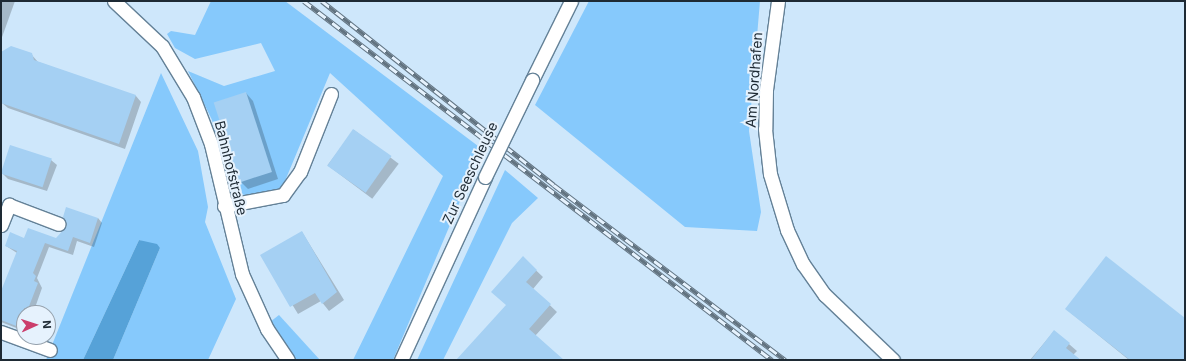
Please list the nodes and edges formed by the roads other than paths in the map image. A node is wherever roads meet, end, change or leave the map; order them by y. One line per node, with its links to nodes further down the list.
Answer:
1 (114, 1): 5 (street, Bahnhofstraße)
2 (571, 1): 11 (street, Zur Seeschleuse, bridge)
3 (778, 1): 12 (street, Am Nordhafen)
4 (331, 94): 5 (street)
5 (224, 206): 10 (street, Bahnhofstraße)
6 (59, 224): 7 (street)
7 (1, 225)
8 (1, 332): 9 (street)
9 (50, 350)
10 (288, 360)
11 (401, 360)
12 (893, 360)

